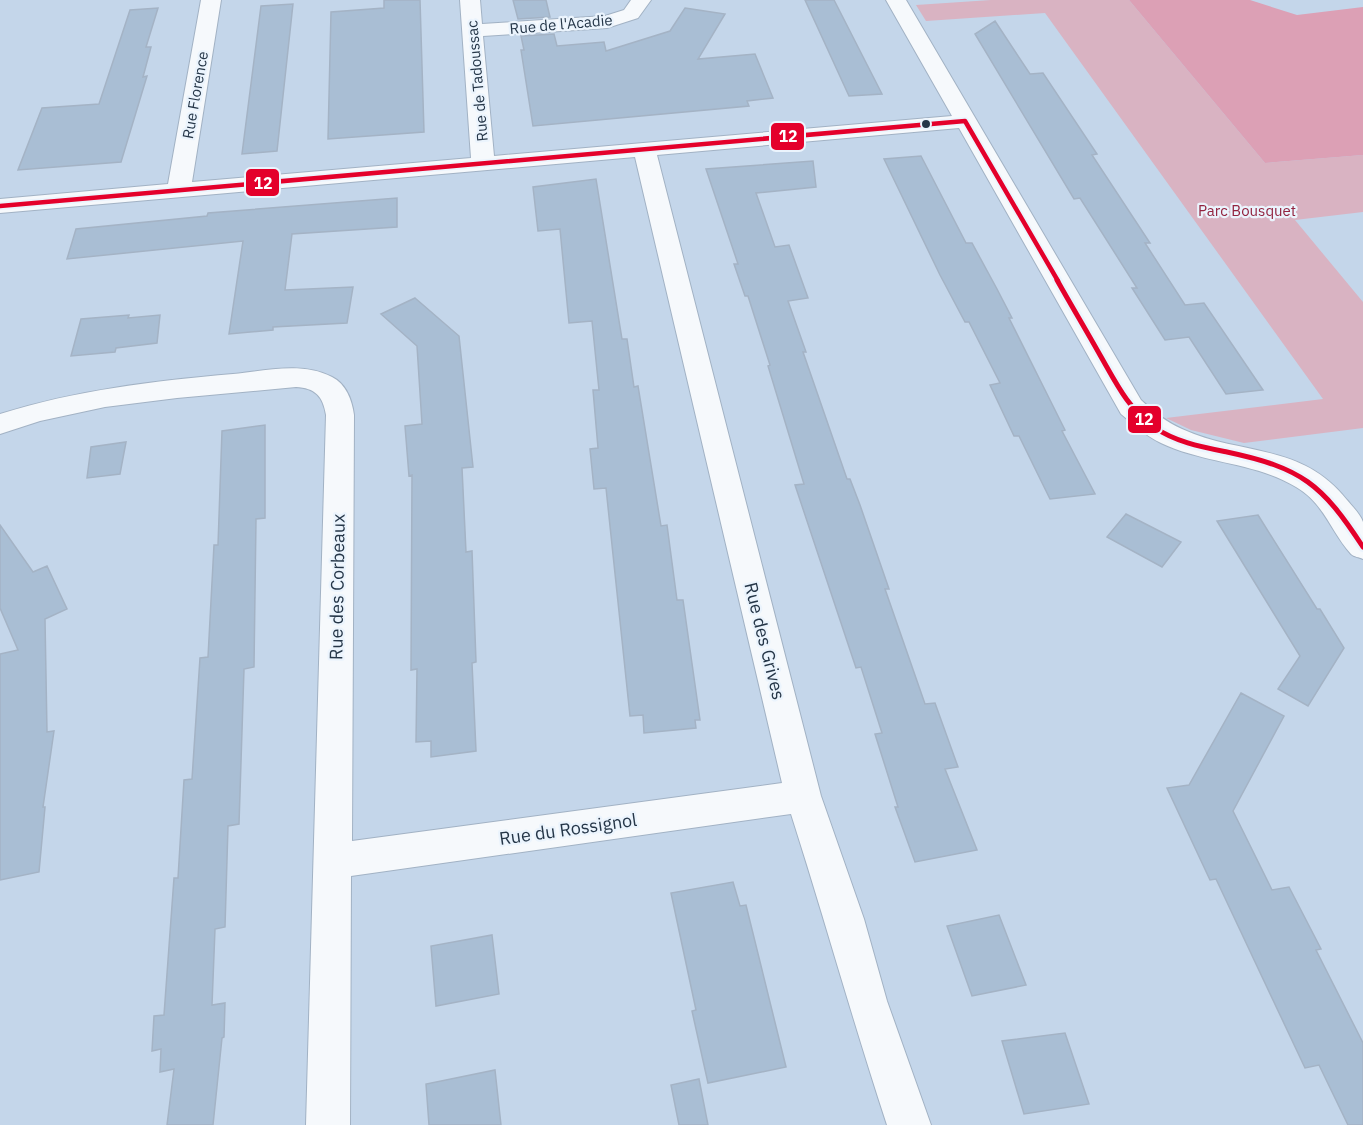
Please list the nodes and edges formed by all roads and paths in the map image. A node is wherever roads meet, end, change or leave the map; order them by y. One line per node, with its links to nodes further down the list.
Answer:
1 (211, 0): 9 (street, Rue Florence)
2 (470, 0): 5 (street, Rue de Tadoussac)
3 (641, 0): 5 (street, Rue de l'Acadie)
4 (896, 0): 6 (street)
5 (472, 31): 8 (street, Rue de Tadoussac)
6 (965, 121): 7 (street); 12 (street)
7 (644, 149): 8 (street); 13 (street, Rue des Grives)
8 (483, 163): 9 (street)
9 (179, 191): 10 (street)
10 (0, 207)
11 (0, 424): 14 (street, Rue des Corbeaux)
12 (1363, 547)
13 (803, 796): 14 (street, Rue du Rossignol); 16 (street, Rue des Grives)
14 (333, 861): 15 (street, Rue des Corbeaux)
15 (328, 1125)
16 (909, 1125)

